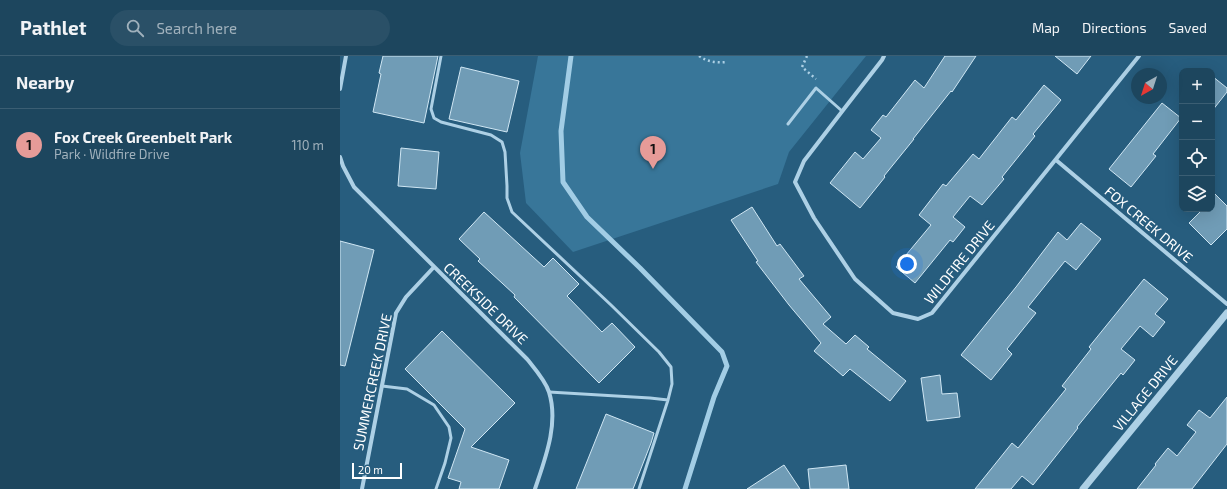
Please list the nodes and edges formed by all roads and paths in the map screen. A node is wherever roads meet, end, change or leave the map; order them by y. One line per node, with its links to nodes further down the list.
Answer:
1 (346, 56): 7 (street)
2 (441, 56): 19 (lane)
3 (699, 56): 6 (path)
4 (884, 56): 9 (street, WILDFIRE DRIVE)
5 (1139, 56): 12 (street, WILDFIRE DRIVE)
6 (727, 62)
7 (341, 75): 8 (street)
8 (340, 89)
9 (842, 111): 10 (lane); 12 (street, WILDFIRE DRIVE)
10 (788, 124)
11 (340, 157): 13 (street, CREEKSIDE DRIVE)
12 (1056, 160): 15 (street, FOX CREEK DRIVE)
13 (341, 166): 14 (street, CREEKSIDE DRIVE)
14 (434, 267): 17 (street, SUMMERCREEK DRIVE); 18 (street, CREEKSIDE DRIVE)
15 (1227, 304)
16 (1227, 313): 24 (street, VILLAGE DRIVE)
17 (382, 386): 20 (street, SUMMERCREEK DRIVE); 21 (lane)
18 (548, 392): 19 (lane); 22 (street, CREEKSIDE DRIVE)
19 (668, 400): 23 (lane)
20 (362, 489)
21 (436, 489)
22 (535, 489)
23 (639, 489)
24 (1083, 489)

